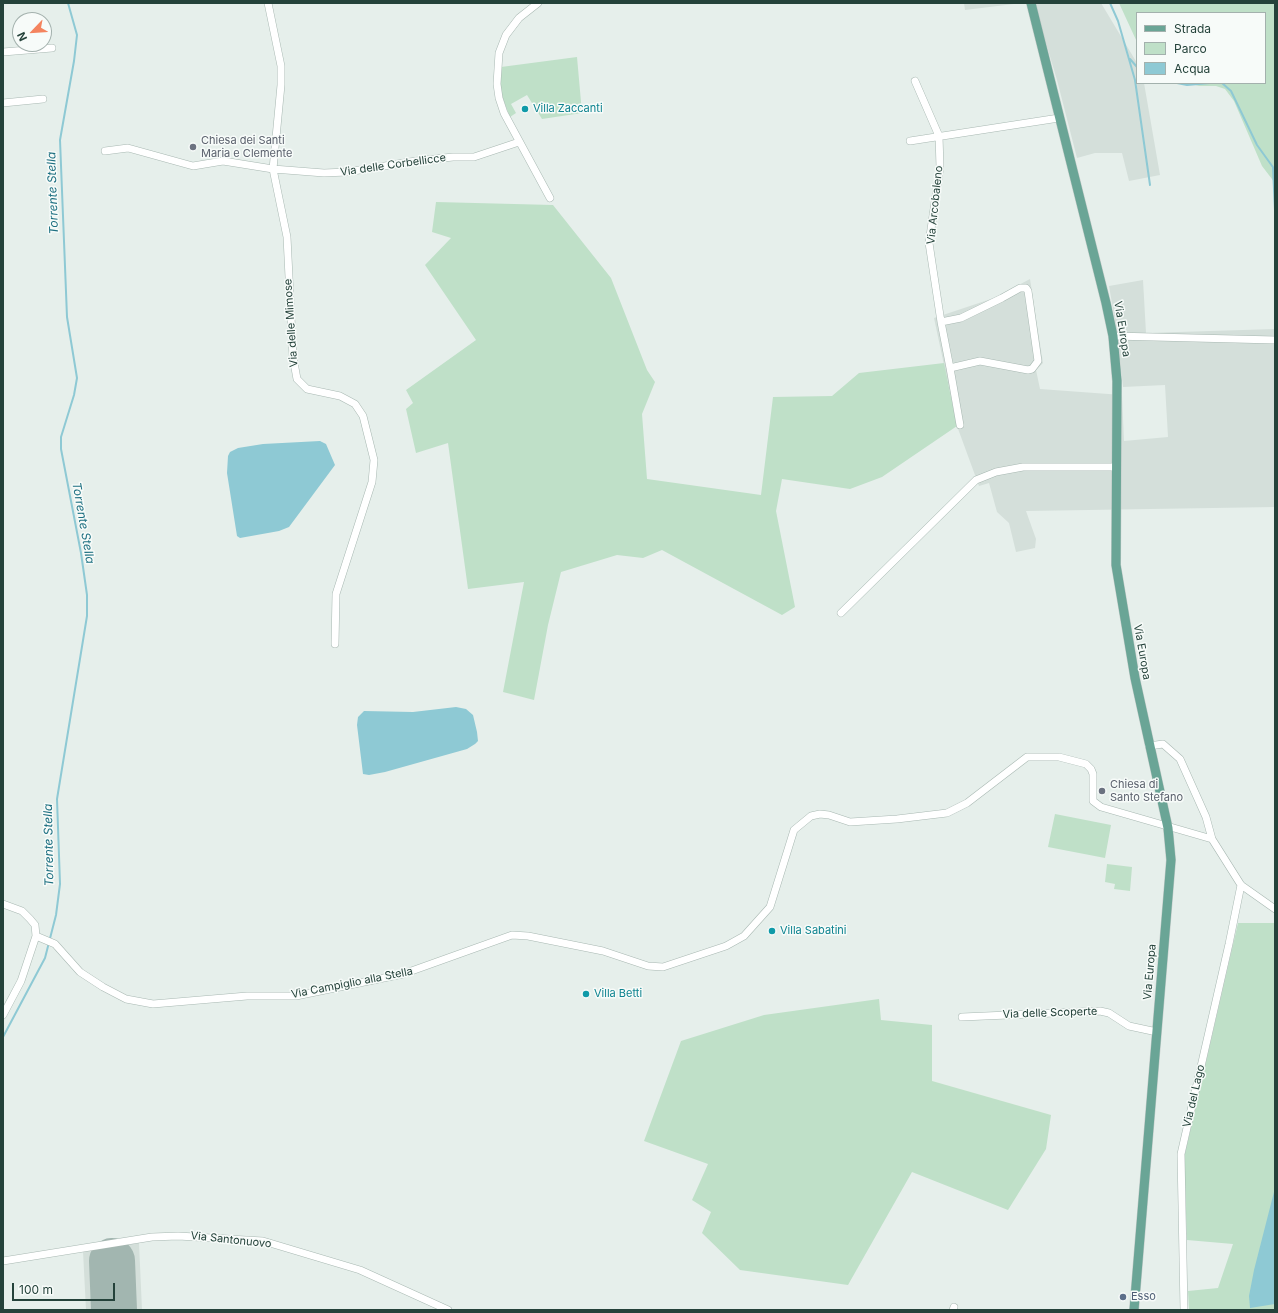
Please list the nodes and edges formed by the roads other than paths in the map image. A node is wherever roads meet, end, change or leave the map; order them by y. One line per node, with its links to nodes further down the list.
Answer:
1 (268, 3): 12 (street)
2 (538, 3): 10 (street)
3 (1030, 3): 7 (main road, Via Europa)
4 (915, 81): 8 (street, Via Arcobaleno)
5 (43, 99): 6 (street)
6 (3, 103)
7 (1059, 118): 8 (street); 15 (main road, Via Europa)
8 (939, 136): 9 (street); 14 (street, Via Arcobaleno)
9 (910, 141)
10 (519, 142): 12 (street, Via delle Corbellicce); 13 (street)
11 (105, 152): 12 (street, Via delle Corbellicce)
12 (273, 169): 21 (street, Via delle Mimose)
13 (550, 198)
14 (941, 322): 17 (street, Via Arcobaleno); 17 (street)
15 (1113, 336): 16 (street); 19 (main road, Via Europa)
16 (1275, 340)
17 (950, 368): 18 (street, Via Arcobaleno)
18 (960, 425)
19 (1117, 467): 20 (street); 22 (main road, Via Europa)
20 (841, 613)
21 (335, 644)
22 (1149, 746): 23 (main road, Via Europa); 24 (street)
23 (1168, 828): 24 (street); 28 (street, Via Campiglio alla Stella); 31 (main road, Via Europa)
24 (1212, 839): 25 (street)
25 (1241, 885): 27 (street); 35 (street, Via del Lago)
26 (3, 904): 28 (street)
27 (1275, 909)
28 (40, 938): 29 (street)
29 (3, 1016)
30 (962, 1016): 31 (street, Via delle Scoperte)
31 (1157, 1032): 34 (main road, Via Europa)
32 (3, 1261): 33 (street, Via Santonuovo)
33 (448, 1310)
34 (1134, 1310)
35 (1184, 1310)

